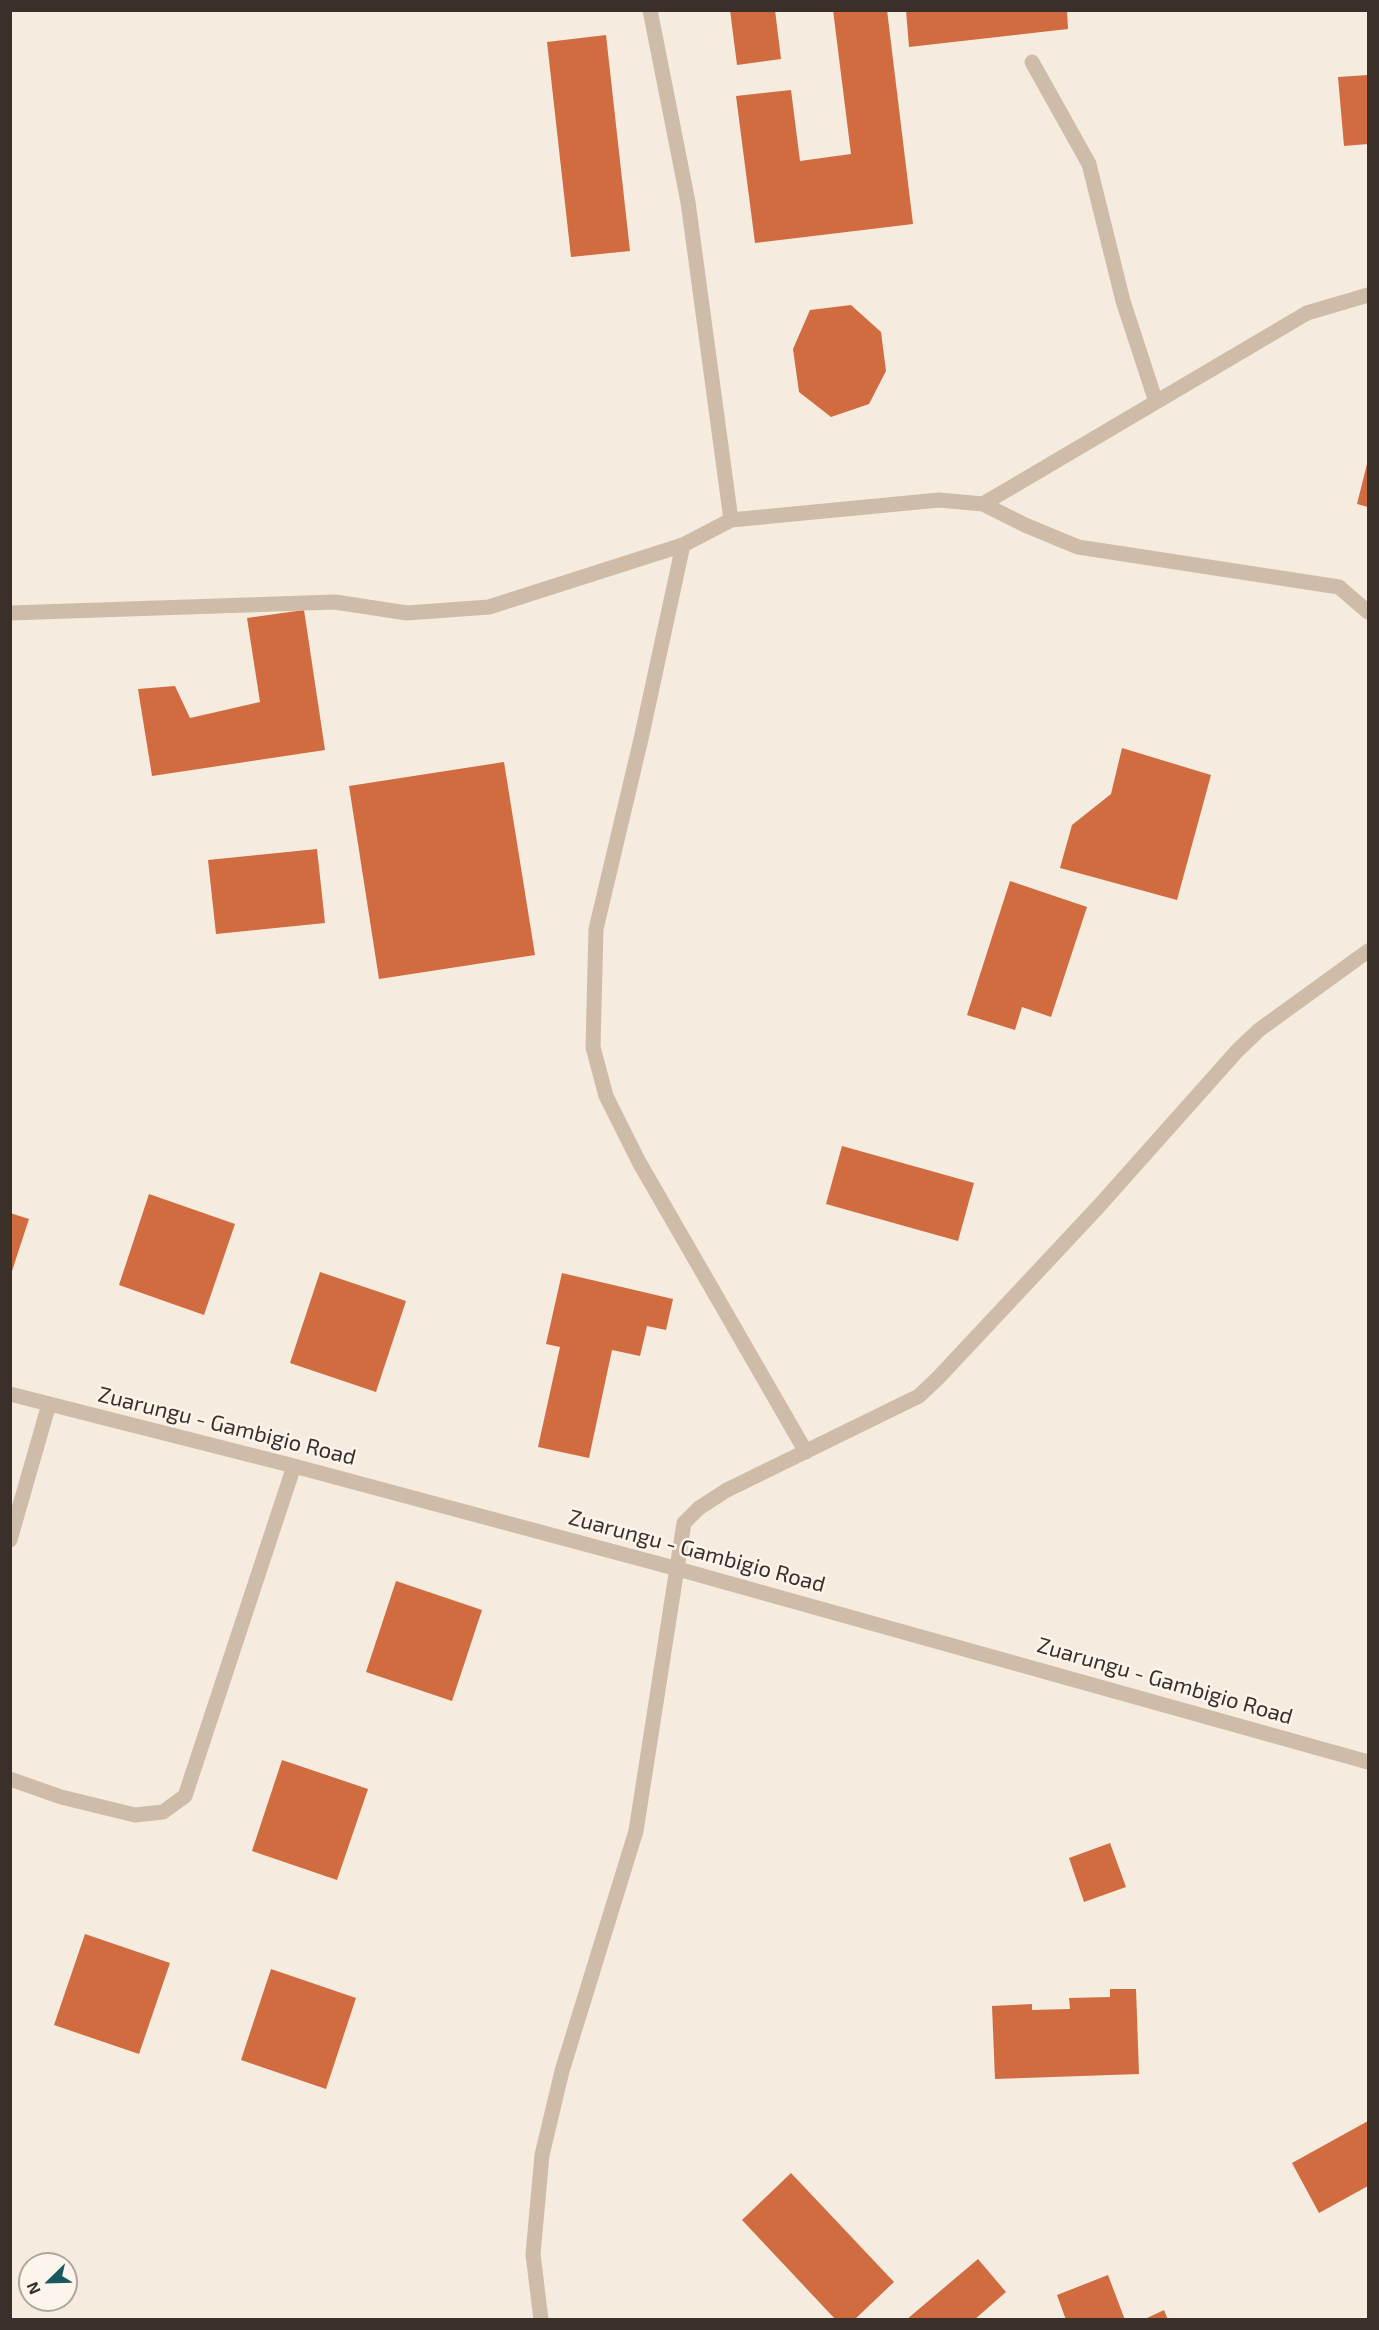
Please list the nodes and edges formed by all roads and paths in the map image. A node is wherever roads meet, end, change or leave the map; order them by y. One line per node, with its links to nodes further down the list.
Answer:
1 (650, 10): 6 (street)
2 (1032, 62): 4 (street)
3 (1368, 294): 4 (street)
4 (1156, 402): 5 (street)
5 (983, 504): 6 (street); 8 (street)
6 (731, 520): 7 (street)
7 (683, 545): 9 (street); 13 (street)
8 (1368, 612)
9 (10, 613)
10 (1368, 951): 13 (street)
11 (10, 1394): 12 (street, Zuarungu - Gambigio Road)
12 (49, 1404): 14 (street, Zuarungu - Gambigio Road); 15 (street)
13 (806, 1452): 16 (street)
14 (294, 1466): 16 (street, Zuarungu - Gambigio Road); 18 (street)
15 (10, 1540)
16 (678, 1569): 17 (street, Zuarungu - Gambigio Road); 19 (street)
17 (1368, 1762)
18 (10, 1779)
19 (542, 2319)

